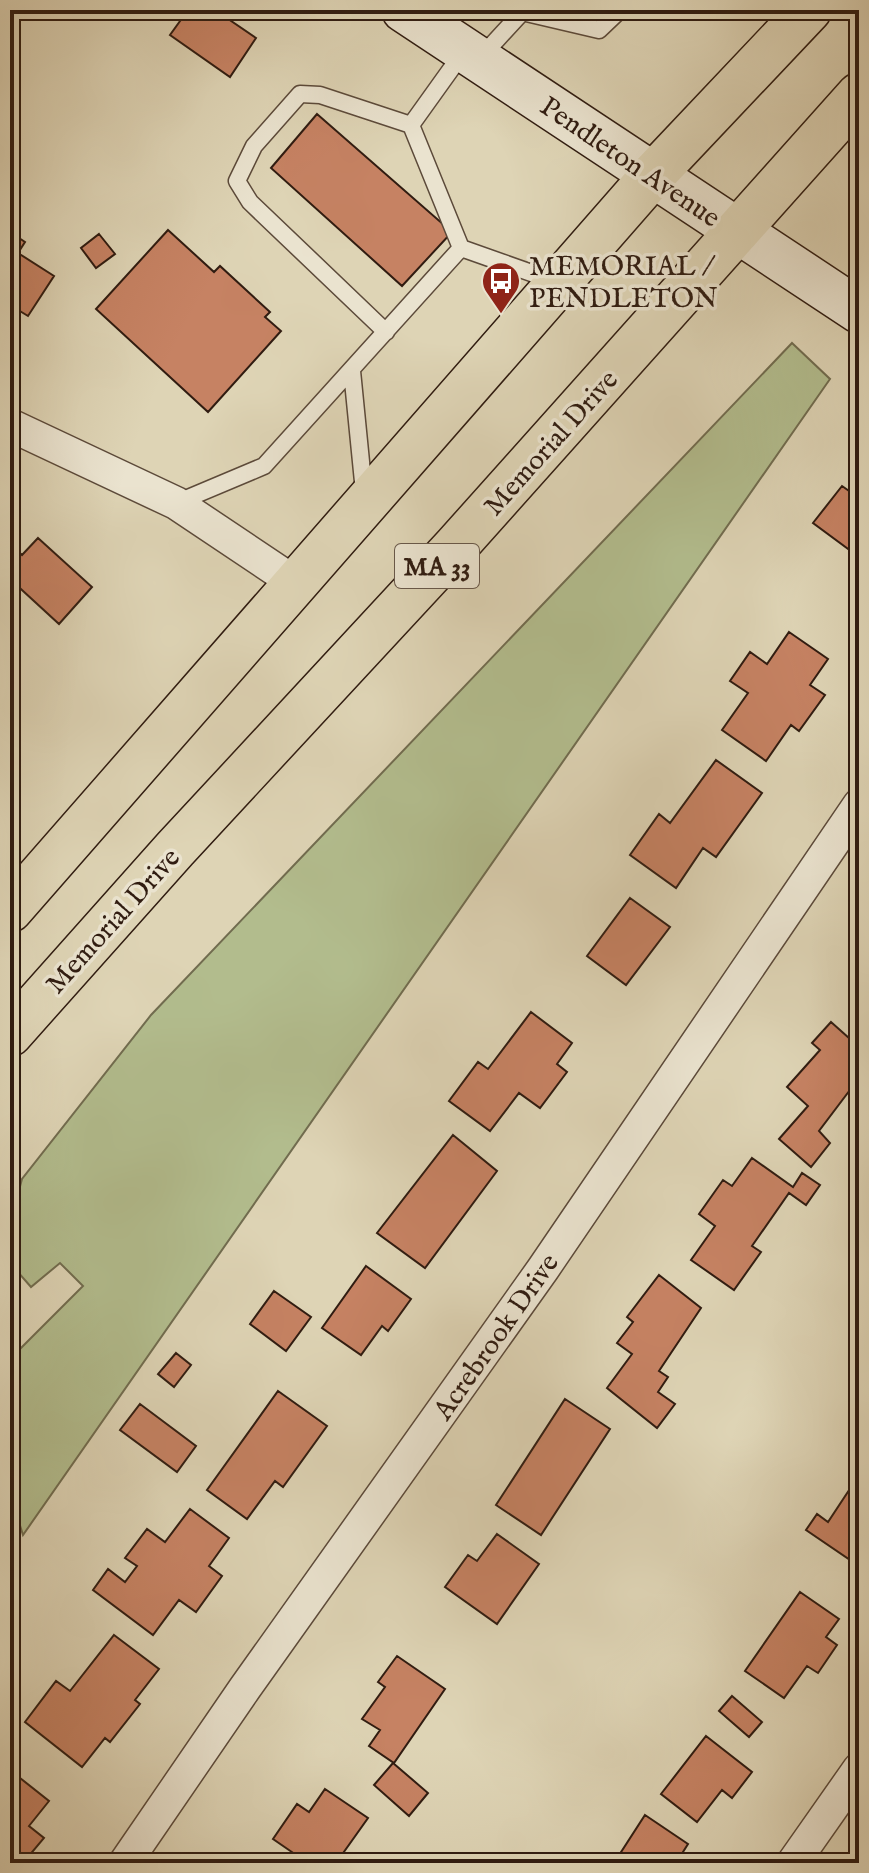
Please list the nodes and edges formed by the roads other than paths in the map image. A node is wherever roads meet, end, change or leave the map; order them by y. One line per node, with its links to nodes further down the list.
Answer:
1 (404, 10): 5 (street, Pendleton Avenue)
2 (620, 10): 4 (lane)
3 (809, 10): 8 (main road)
4 (523, 11): 5 (lane)
5 (472, 55): 7 (lane); 8 (street, Pendleton Avenue)
6 (859, 95): 9 (main road, Memorial Drive / MA 33)
7 (411, 125): 10 (lane); 13 (lane)
8 (653, 175): 9 (street, Pendleton Avenue); 11 (main road)
9 (737, 231): 12 (street, Pendleton Avenue); 21 (main road, Memorial Drive / MA 33)
10 (461, 248): 11 (lane); 13 (lane)
11 (559, 283): 17 (main road)
12 (859, 311)
13 (386, 332): 14 (lane)
14 (352, 371): 16 (lane); 17 (lane)
15 (10, 425): 16 (street)
16 (176, 503): 18 (street)
17 (366, 504): 18 (main road)
18 (297, 584): 20 (main road)
19 (859, 805): 23 (street, Acrebrook Drive)
20 (10, 910)
21 (10, 1034)
22 (859, 1769): 24 (street)
23 (125, 1863)
24 (793, 1863)

